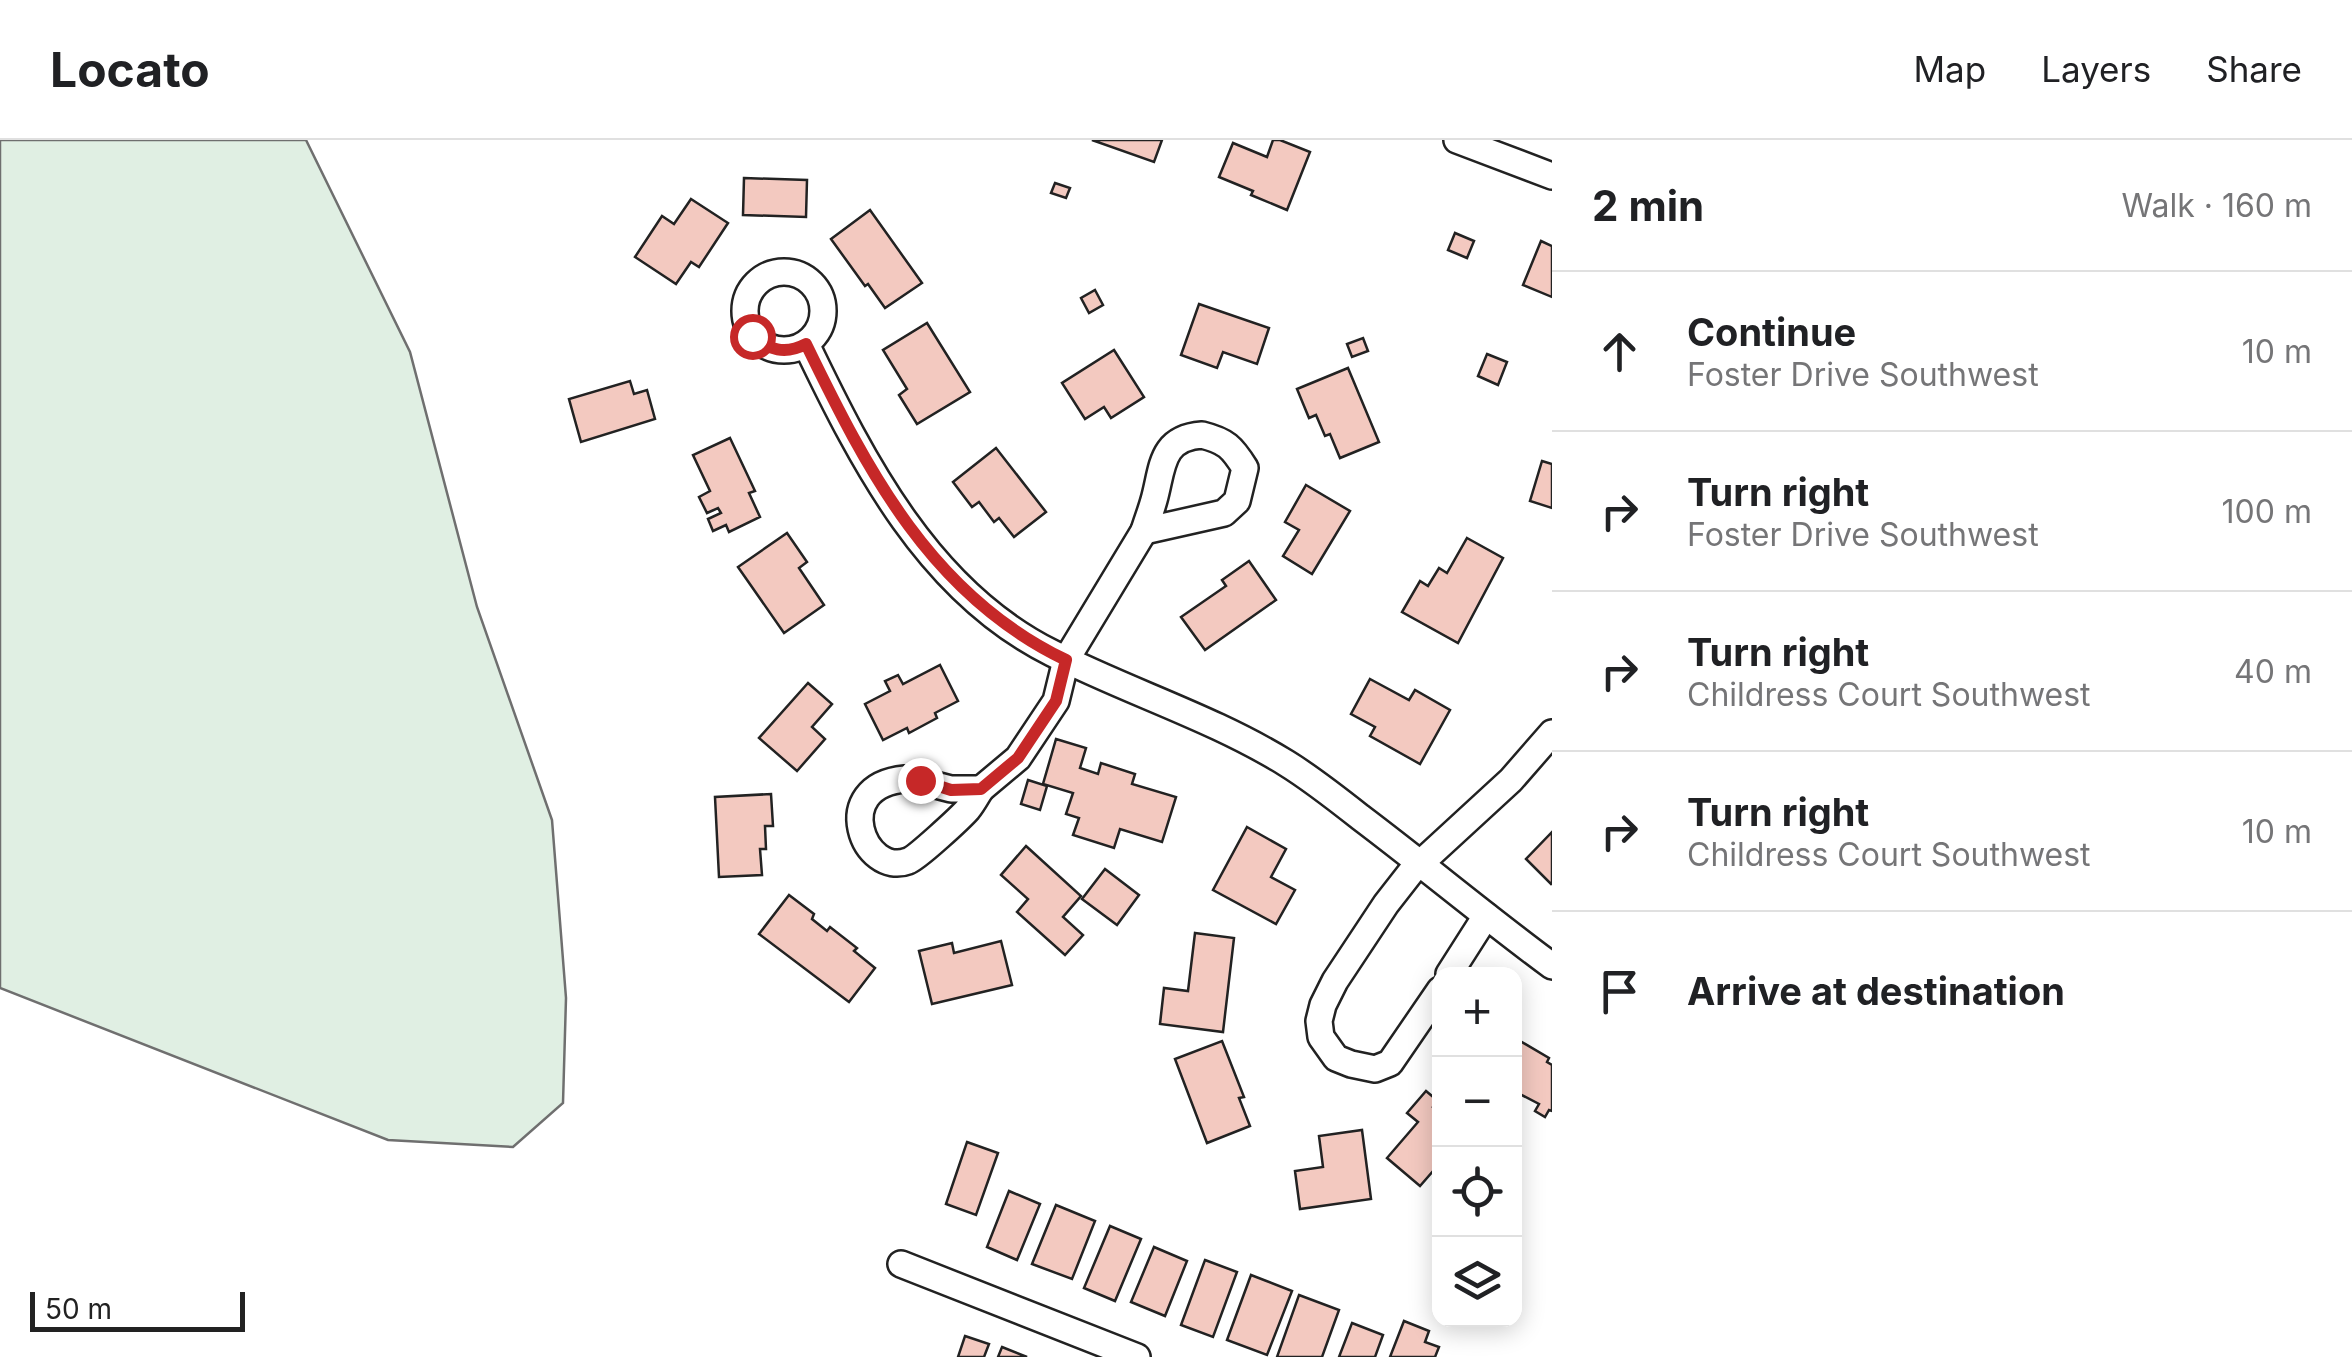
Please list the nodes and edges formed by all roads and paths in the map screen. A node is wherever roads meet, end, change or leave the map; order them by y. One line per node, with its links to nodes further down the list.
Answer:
1 (1457, 140): 2 (street)
2 (1552, 176)
3 (806, 344): 5 (street)
4 (1144, 532): 4 (street); 5 (street)
5 (1066, 660): 7 (street); 8 (street)
6 (1552, 733): 8 (street)
7 (981, 789): 7 (street)
8 (1421, 863): 9 (street); 12 (street)
9 (1486, 916): 10 (street); 11 (street)
10 (1552, 966)
11 (1454, 967)
12 (1432, 1002)
13 (901, 1264): 14 (street)
14 (1137, 1357)

